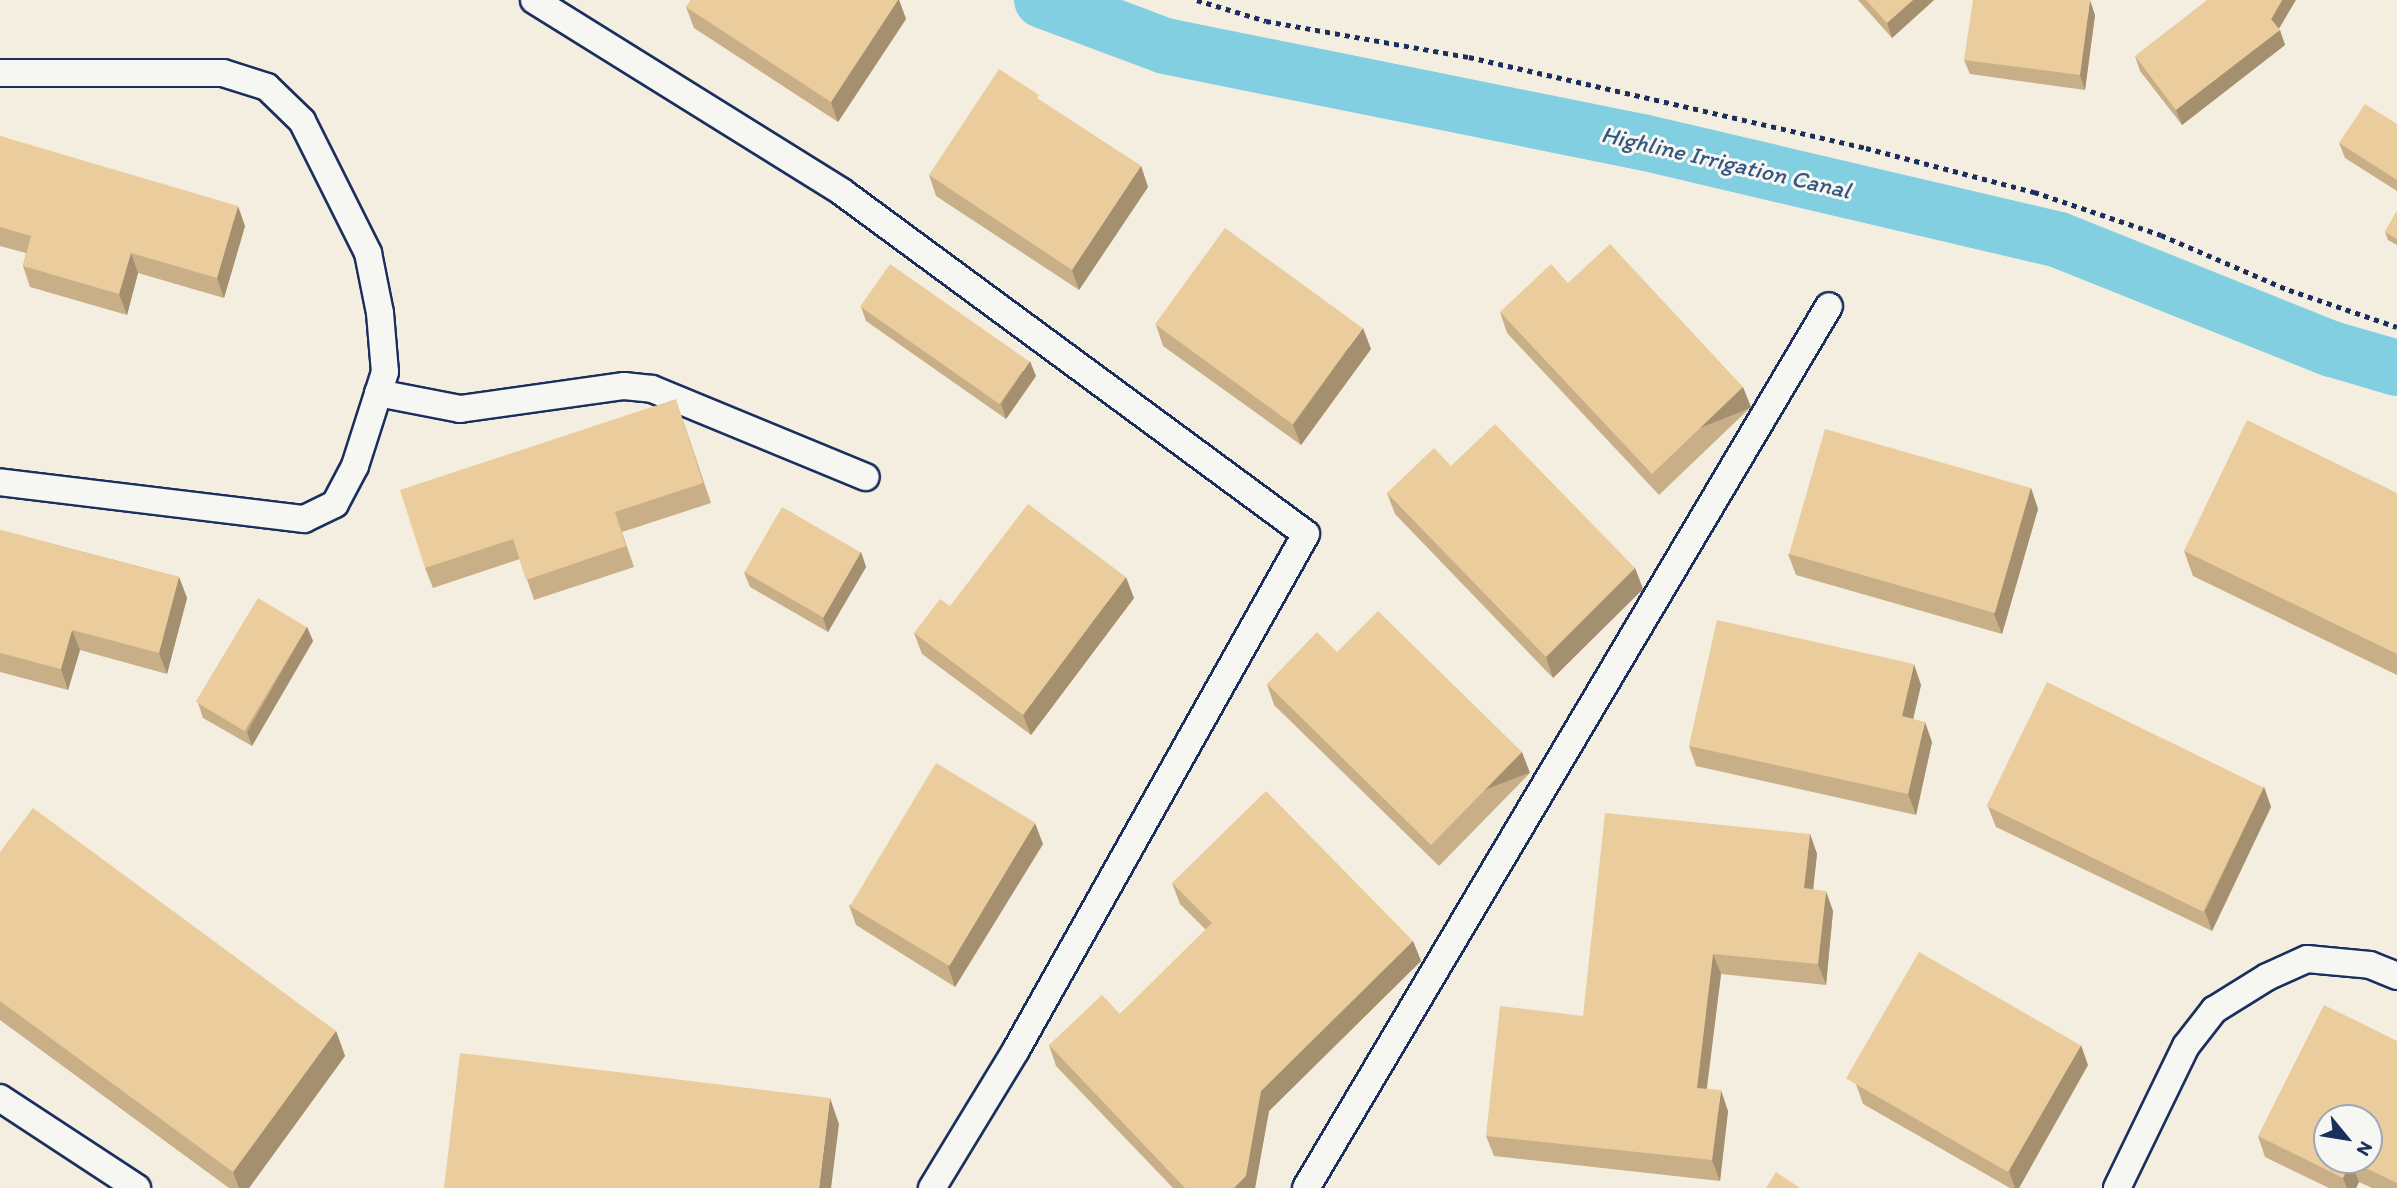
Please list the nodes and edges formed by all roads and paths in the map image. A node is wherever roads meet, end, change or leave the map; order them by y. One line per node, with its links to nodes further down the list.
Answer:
1 (534, 0): 12 (lane)
2 (1197, 0): 5 (path)
3 (0, 73): 6 (lane)
4 (1829, 306): 13 (lane)
5 (2397, 327)
6 (378, 393): 7 (lane); 8 (lane)
7 (866, 477)
8 (0, 481)
9 (2397, 976): 14 (lane)
10 (0, 1098): 11 (lane)
11 (137, 1188)
12 (932, 1188)
13 (1306, 1188)
14 (2117, 1188)

